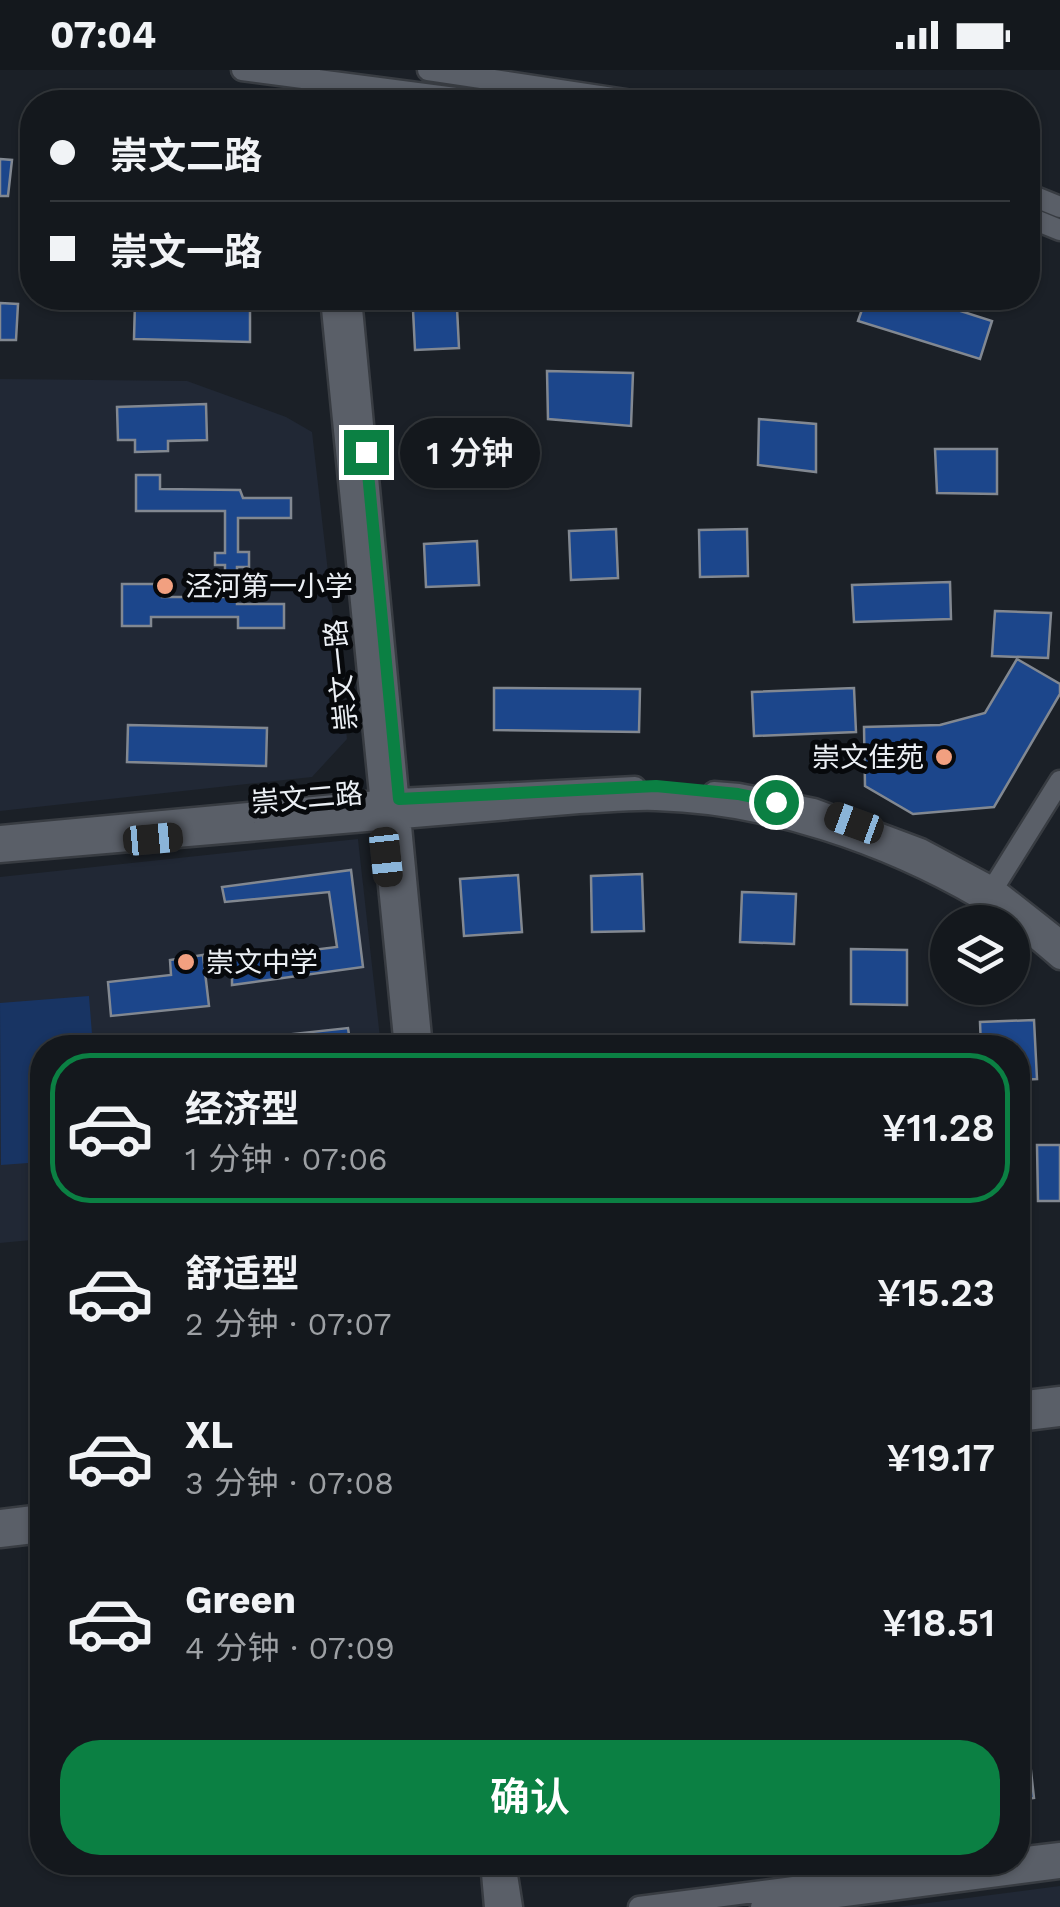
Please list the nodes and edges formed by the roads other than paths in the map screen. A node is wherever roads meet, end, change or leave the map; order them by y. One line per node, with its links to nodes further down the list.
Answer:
1 (242, 70): 3 (street)
2 (428, 70): 5 (street)
3 (322, 80): 4 (street)
4 (397, 90)
5 (560, 90)
6 (332, 310): 9 (street, 崇文一路)
7 (352, 310): 9 (street, 崇文一路)
8 (1060, 781): 12 (street)
9 (391, 809): 10 (street, 崇文二路); 11 (street, 崇文二路); 12 (street, 崇文二路); 15 (street, 崇文一路); 16 (street, 崇文一路)
10 (0, 836)
11 (0, 852)
12 (989, 894): 13 (street, 崇文二路); 14 (street, 崇文二路)
13 (1060, 940)
14 (1060, 959)
15 (404, 1035)
16 (420, 1035)
17 (1060, 1396): 18 (street)
18 (1030, 1400)
19 (1060, 1416): 20 (street)
20 (1030, 1420)
21 (30, 1516): 22 (street)
22 (0, 1520)
23 (30, 1533): 24 (street)
24 (0, 1537)
25 (1060, 1853): 26 (street)
26 (1030, 1857)
27 (1060, 1868): 28 (street)
28 (1030, 1872)
29 (492, 1875): 33 (street)
30 (507, 1875): 34 (street)
31 (885, 1875): 35 (street)
32 (1006, 1875): 36 (street)
33 (495, 1907)
34 (512, 1907)
35 (639, 1907)
36 (761, 1907)

